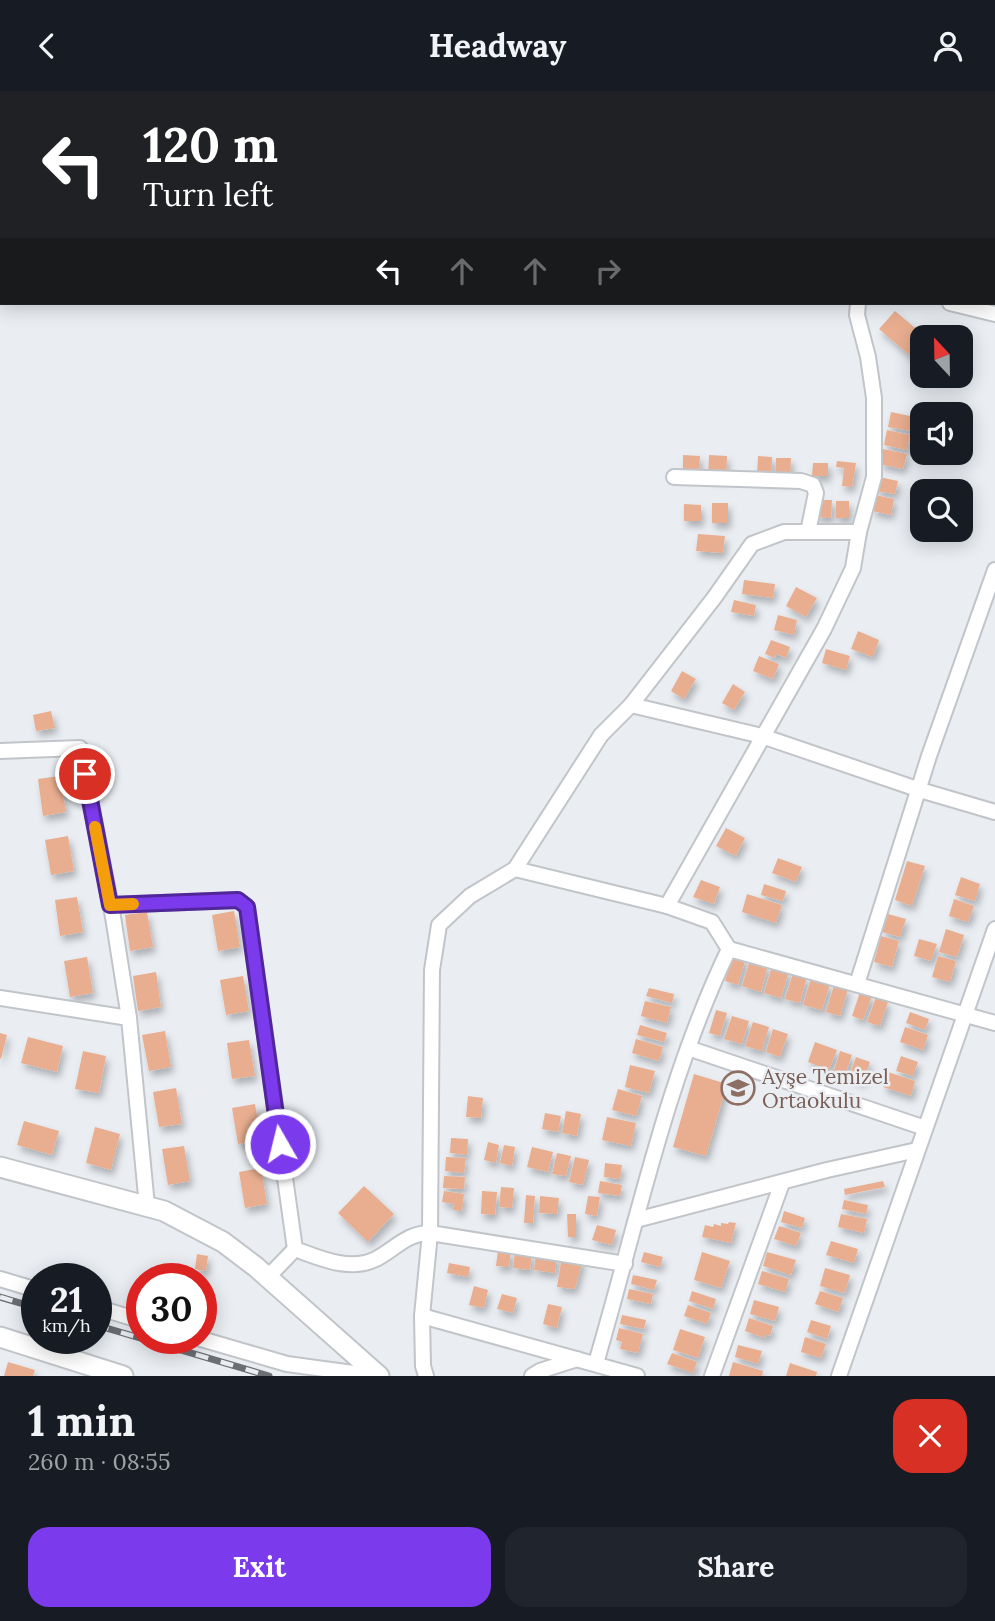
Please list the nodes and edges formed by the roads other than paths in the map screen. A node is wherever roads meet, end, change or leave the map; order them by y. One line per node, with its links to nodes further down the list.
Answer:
1 (858, 305): 6 (street)
2 (958, 305): 3 (street)
3 (995, 314)
4 (674, 477): 5 (street)
5 (808, 532): 6 (street); 8 (street)
6 (859, 532): 9 (street)
7 (995, 570): 11 (street)
8 (631, 705): 9 (street); 13 (street)
9 (762, 736): 11 (street); 15 (street)
10 (0, 751): 14 (street)
11 (920, 790): 12 (street); 18 (street)
12 (995, 813)
13 (515, 869): 15 (street); 30 (street)
14 (110, 905): 21 (street); 31 (street)
15 (667, 906): 17 (street)
16 (995, 929): 20 (street)
17 (729, 949): 18 (street); 23 (street)
18 (857, 984): 20 (street)
19 (0, 998): 21 (street)
20 (965, 1013): 22 (street); 24 (street)
21 (130, 1018): 28 (street)
22 (995, 1023)
23 (688, 1048): 24 (street); 29 (street)
24 (925, 1128): 25 (street)
25 (917, 1150): 27 (street); 47 (street)
26 (0, 1167): 28 (street)
27 (782, 1183): 29 (street); 46 (street)
28 (147, 1206): 33 (street)
29 (636, 1220): 32 (street)
30 (430, 1233): 31 (street); 32 (street); 36 (street)
31 (295, 1249): 33 (street)
32 (625, 1264): 40 (street)
33 (268, 1277): 42 (street)
34 (0, 1279): 35 (street)
35 (21, 1285)
36 (422, 1316): 39 (street); 43 (street)
37 (0, 1337): 41 (street)
38 (217, 1344): 42 (street)
39 (577, 1359): 40 (street); 44 (street)
40 (596, 1363): 45 (street)
41 (123, 1376)
42 (377, 1376)
43 (426, 1376)
44 (533, 1376)
45 (638, 1376)
46 (712, 1376)
47 (839, 1376)

